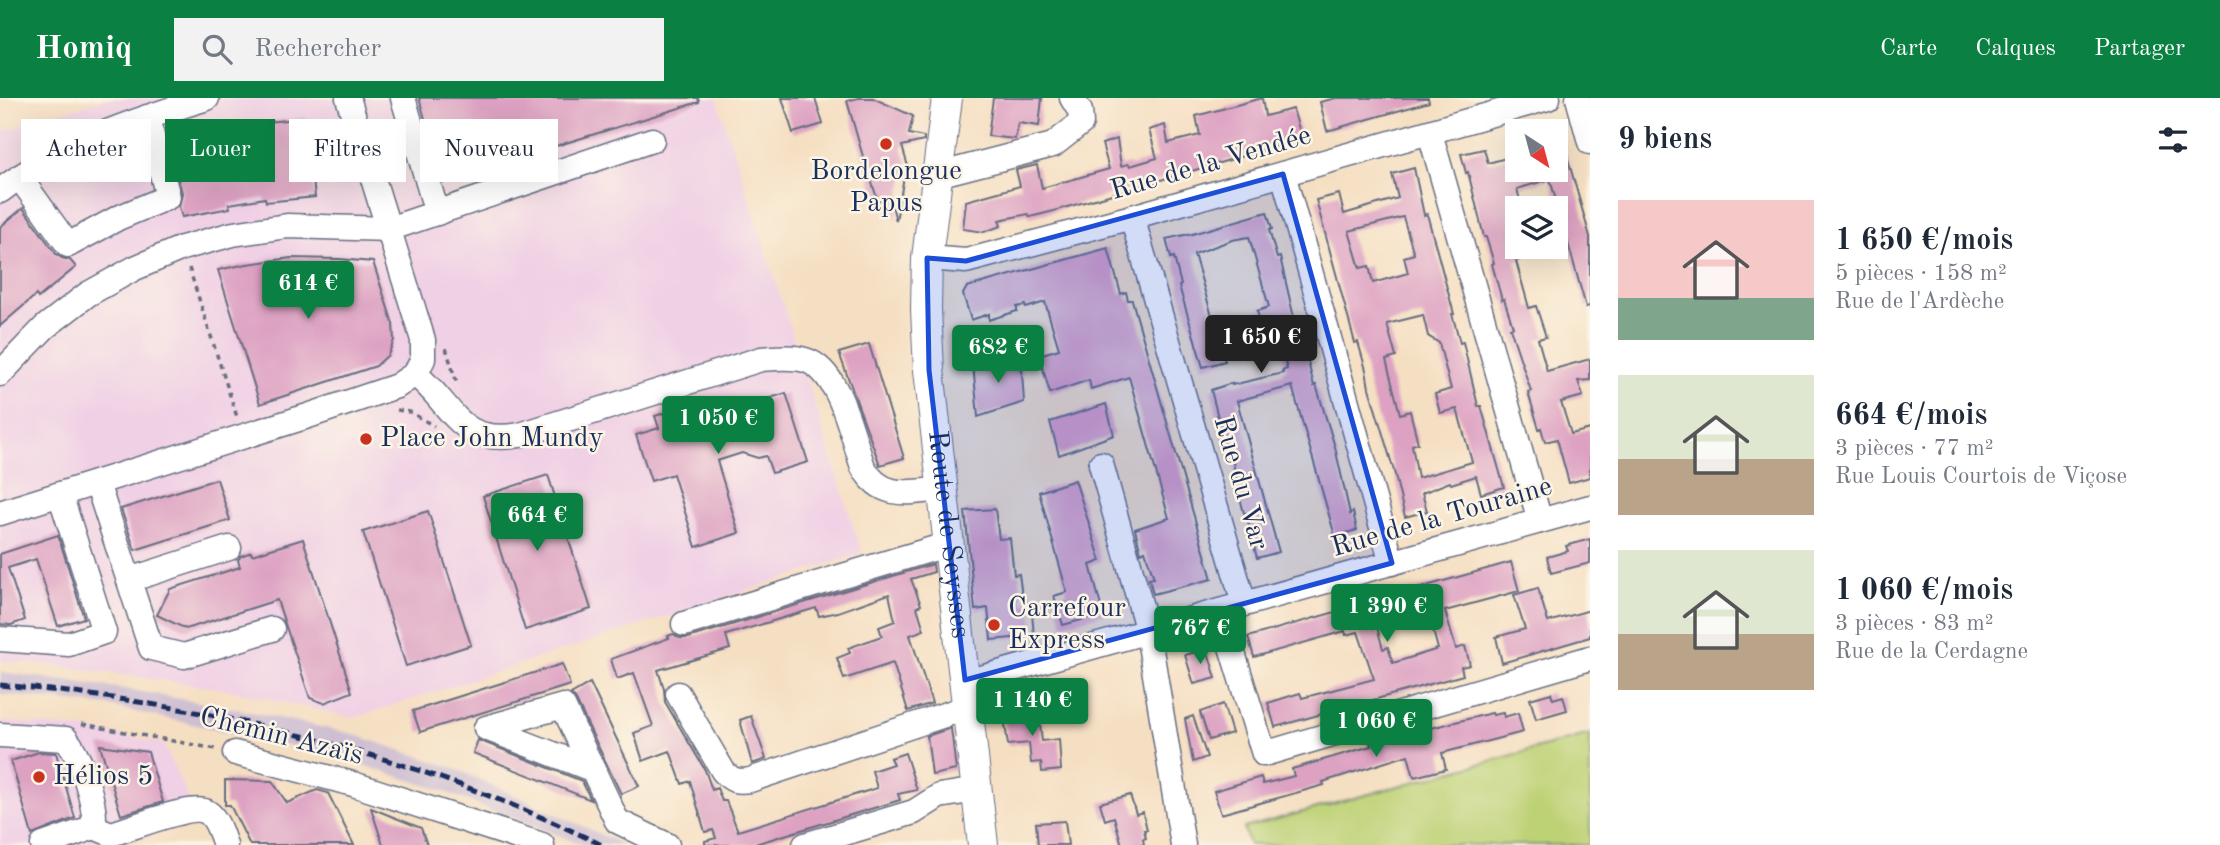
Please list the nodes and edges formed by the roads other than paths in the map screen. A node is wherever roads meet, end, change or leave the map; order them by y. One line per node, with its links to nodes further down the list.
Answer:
1 (207, 98): 8 (street)
2 (348, 98): 17 (street)
3 (403, 98): 15 (street)
4 (947, 98): 12 (main road, Route de Seysses)
5 (1072, 98): 12 (street)
6 (1548, 98): 9 (street, Rue de la Vendée)
7 (1578, 98): 11 (street)
8 (147, 117): 14 (street); 14 (street)
9 (1430, 133): 13 (street, Rue de la Vendée); 27 (street)
10 (652, 139): 15 (street)
11 (1590, 142)
12 (938, 172): 18 (main road, Route de Seysses)
13 (1283, 174): 16 (street, Rue de la Vendée); 30 (street)
14 (10, 184)
15 (438, 213): 17 (street)
16 (1132, 217): 18 (street, Rue de la Vendée); 32 (street, Rue du Var)
17 (389, 229): 19 (street); 20 (street)
18 (927, 258): 23 (main road, Route de Seysses)
19 (0, 374)
20 (415, 374): 22 (street); 23 (street)
21 (1101, 464): 35 (street)
22 (97, 483): 24 (street); 31 (street)
23 (943, 489): 28 (main road, Route de Seysses)
24 (60, 494): 26 (street); 36 (street)
25 (1590, 507): 27 (street, Rue de la Touraine)
26 (0, 513)
27 (1540, 521): 30 (street, Rue de la Touraine)
28 (949, 544): 33 (street); 39 (main road, Route de Seysses)
29 (229, 548): 31 (street)
30 (1392, 563): 32 (street, Rue de la Touraine)
31 (129, 580): 34 (street)
32 (1232, 608): 35 (street, Rue de la Touraine); 37 (street, Rue du Var)
33 (684, 624)
34 (272, 629)
35 (1148, 632): 39 (street, Rue de la Touraine); 51 (street)
36 (0, 639)
37 (1590, 658)
38 (678, 694): 39 (street, Rue de la Touraine)
39 (966, 694): 43 (main road, Route de Seysses)
40 (0, 735): 44 (street)
41 (235, 753): 47 (street, Chemin Azaïs)
42 (594, 770): 48 (street)
43 (977, 790): 49 (street); 50 (main road, Route de Seysses)
44 (94, 827): 45 (street); 46 (street)
45 (43, 845)
46 (225, 845)
47 (542, 845)
48 (667, 845)
49 (805, 845)
50 (983, 845)
51 (1183, 845)

